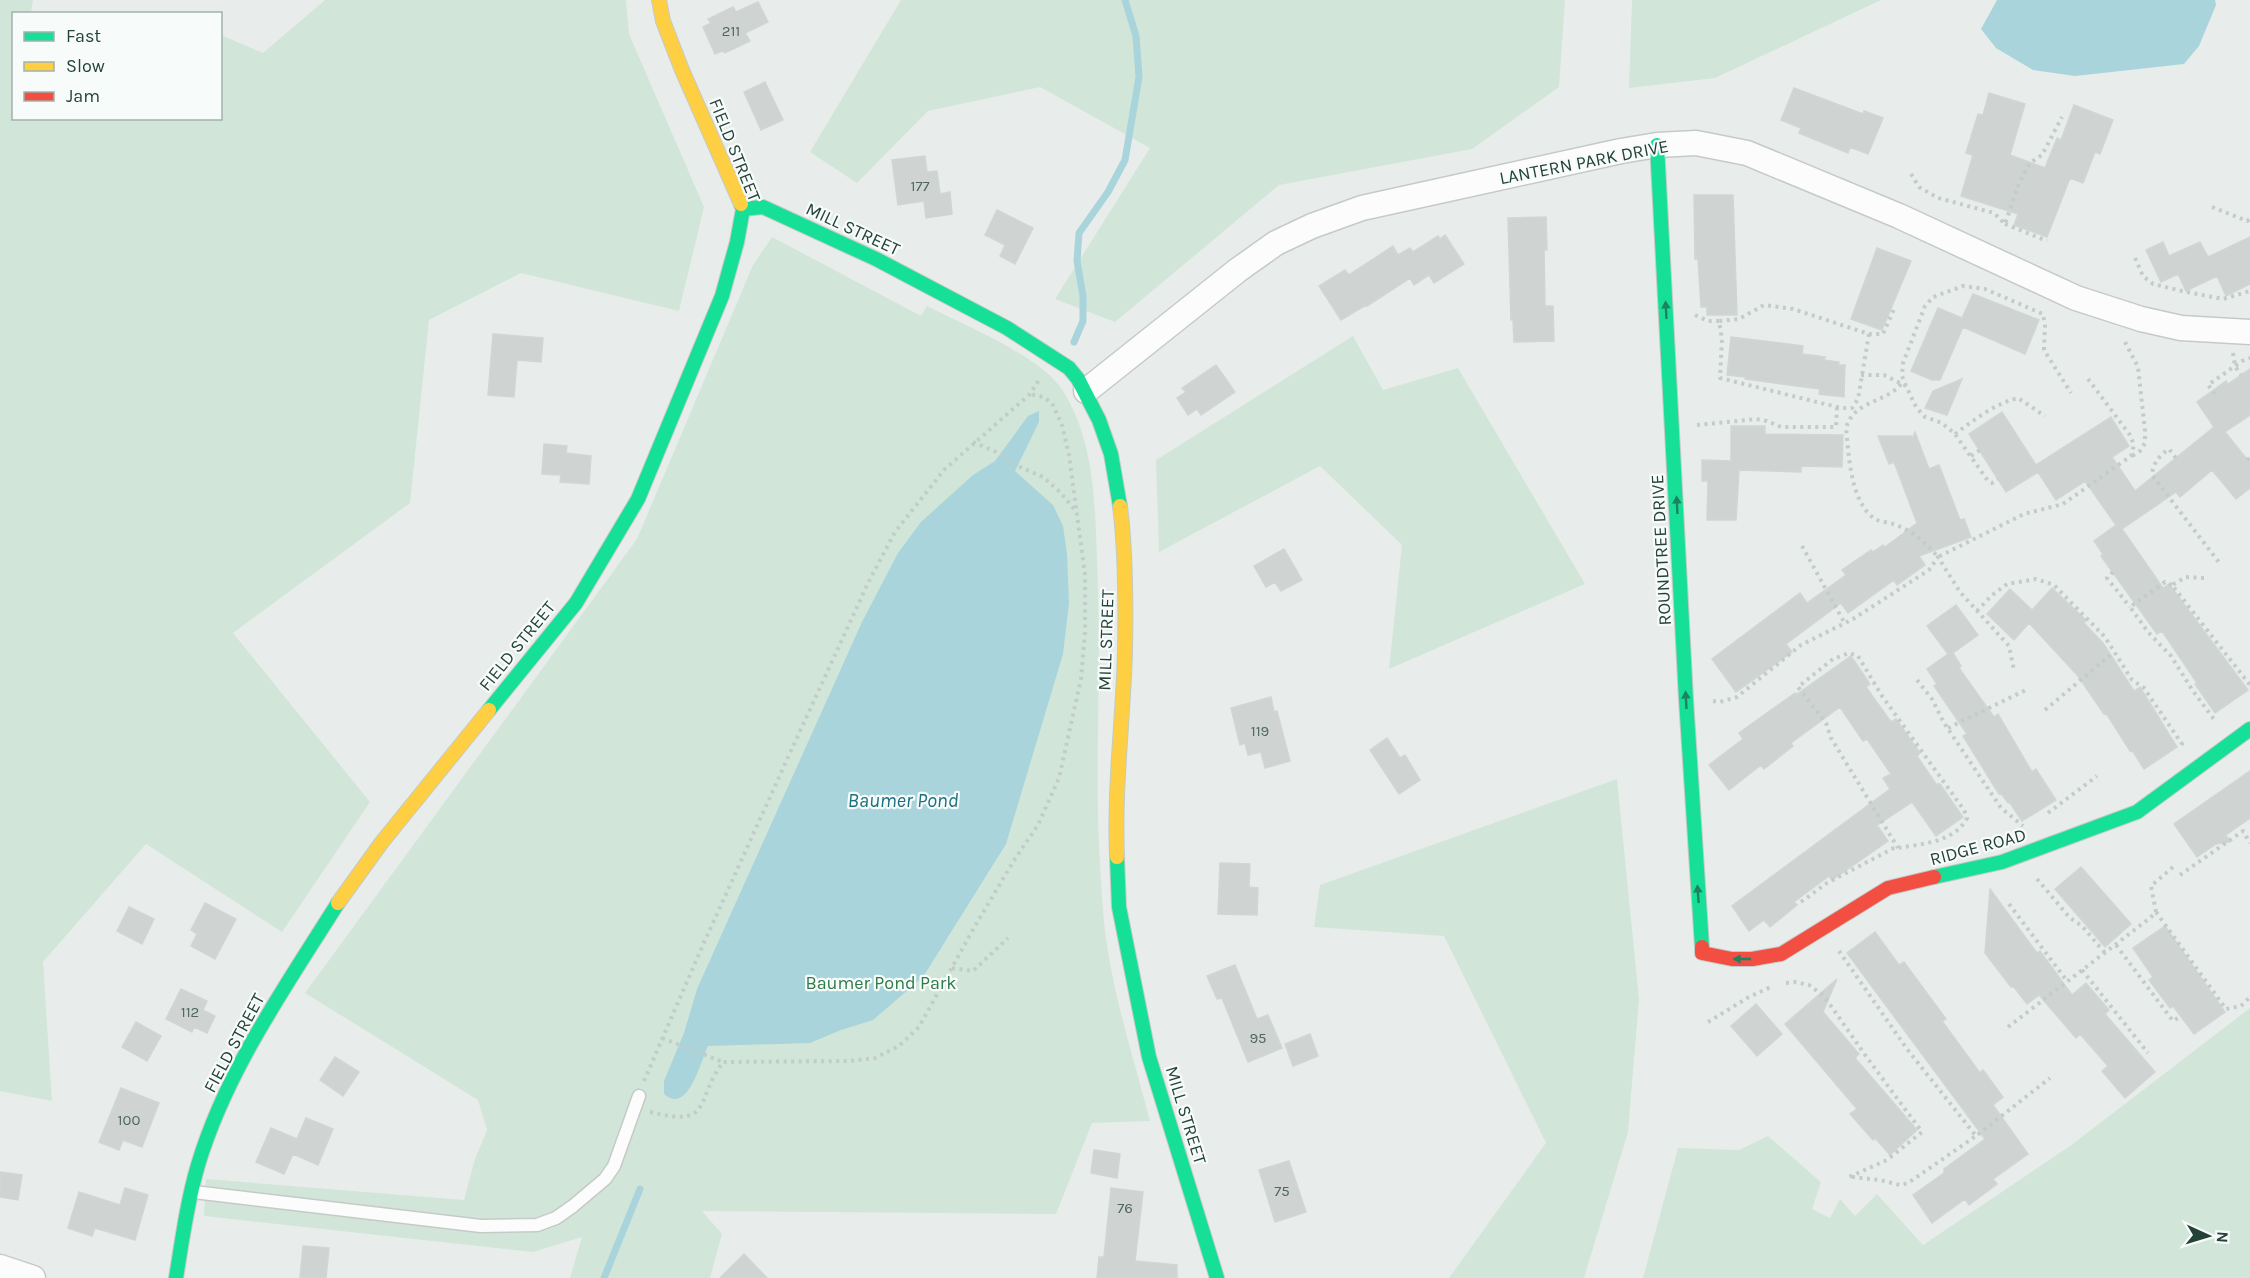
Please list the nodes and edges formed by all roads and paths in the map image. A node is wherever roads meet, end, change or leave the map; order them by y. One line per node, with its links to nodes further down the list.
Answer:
1 (659, 0): 6 (street, FIELD STREET)
2 (2061, 117): 8 (path)
3 (1657, 145): 15 (street, LANTERN PARK DRIVE); 23 (street, LANTERN PARK DRIVE); 28 (street, ROUNDTREE DRIVE, one-way to 3)
4 (1911, 174): 8 (path)
5 (2212, 207): 7 (path)
6 (743, 209): 23 (street, MILL STREET); 89 (street, FIELD STREET)
7 (2250, 219)
8 (2005, 224): 9 (path)
9 (2048, 241)
10 (2135, 258): 11 (path)
11 (2250, 291)
12 (1693, 308): 14 (path)
13 (1890, 308): 16 (path)
14 (1719, 321): 16 (path); 26 (path)
15 (2250, 332)
16 (1869, 334): 19 (path)
17 (2125, 342): 35 (path)
18 (2250, 358): 25 (path)
19 (1861, 375): 21 (path); 26 (path)
20 (2088, 379): 35 (path)
21 (1901, 384): 22 (path); 30 (path)
22 (1906, 386): 24 (path); 31 (path)
23 (1086, 391): 93 (street, MILL STREET)
24 (2071, 393)
25 (2214, 394)
26 (1837, 407): 29 (path)
27 (2045, 416): 31 (path)
28 (1672, 427): 29 (path); 53 (street, ROUNDTREE DRIVE, one-way to 28)
29 (1836, 428): 30 (path)
30 (1846, 428): 40 (path)
31 (1955, 434): 34 (path)
32 (973, 442): 38 (path); 38 (path); 82 (path)
33 (1980, 450): 34 (path)
34 (1971, 456): 37 (path)
35 (2131, 456): 40 (path)
36 (2176, 458): 41 (path)
37 (1998, 479)
38 (1075, 510): 75 (path)
39 (1802, 546): 47 (path)
40 (1938, 557): 46 (path); 47 (path)
41 (2221, 565)
42 (2113, 572): 45 (path)
43 (2204, 578): 44 (path)
44 (2172, 585): 45 (path); 51 (path)
45 (2130, 607): 57 (path)
46 (1977, 610): 48 (path); 49 (path)
47 (1844, 622): 53 (path)
48 (2114, 652): 54 (path); 58 (path)
49 (2014, 670)
50 (1917, 680): 55 (path)
51 (2250, 685)
52 (2028, 689): 55 (path)
53 (1686, 699): 73 (street, ROUNDTREE DRIVE, one-way to 53)
54 (2045, 710)
55 (1948, 728): 61 (path)
56 (2250, 729): 57 (street, RIDGE ROAD)
57 (2232, 742): 64 (street, RIDGE ROAD)
58 (2178, 750)
59 (2097, 776): 60 (path)
60 (2046, 815)
61 (2030, 824)
62 (2250, 843): 66 (path)
63 (1898, 848): 63 (path); 67 (path)
64 (2020, 856): 70 (street, RIDGE ROAD); 74 (path)
65 (2173, 867): 69 (path)
66 (2180, 875)
67 (1802, 902)
68 (2009, 904): 77 (path)
69 (2156, 912): 72 (path); 78 (path)
70 (1824, 927): 73 (street, RIDGE ROAD, one-way to 73); 88 (path)
71 (1008, 938): 75 (path)
72 (2116, 944): 74 (path); 79 (path)
73 (1702, 953)
74 (2105, 953): 76 (path)
75 (952, 968): 84 (path)
76 (2082, 970): 77 (path); 83 (path)
77 (2067, 981): 81 (path)
78 (2250, 997)
79 (2181, 1016)
80 (1708, 1022): 88 (path)
81 (2008, 1027)
82 (662, 1038): 84 (path); 86 (path)
83 (2148, 1053)
84 (723, 1062): 87 (path)
85 (2050, 1078): 88 (path)
86 (639, 1096): 87 (lane)
87 (635, 1109): 89 (lane)
88 (1976, 1136)
89 (191, 1192): 92 (street, FIELD STREET)
90 (0, 1266): 91 (street)
91 (33, 1278)
92 (176, 1278)
93 (1217, 1278)

